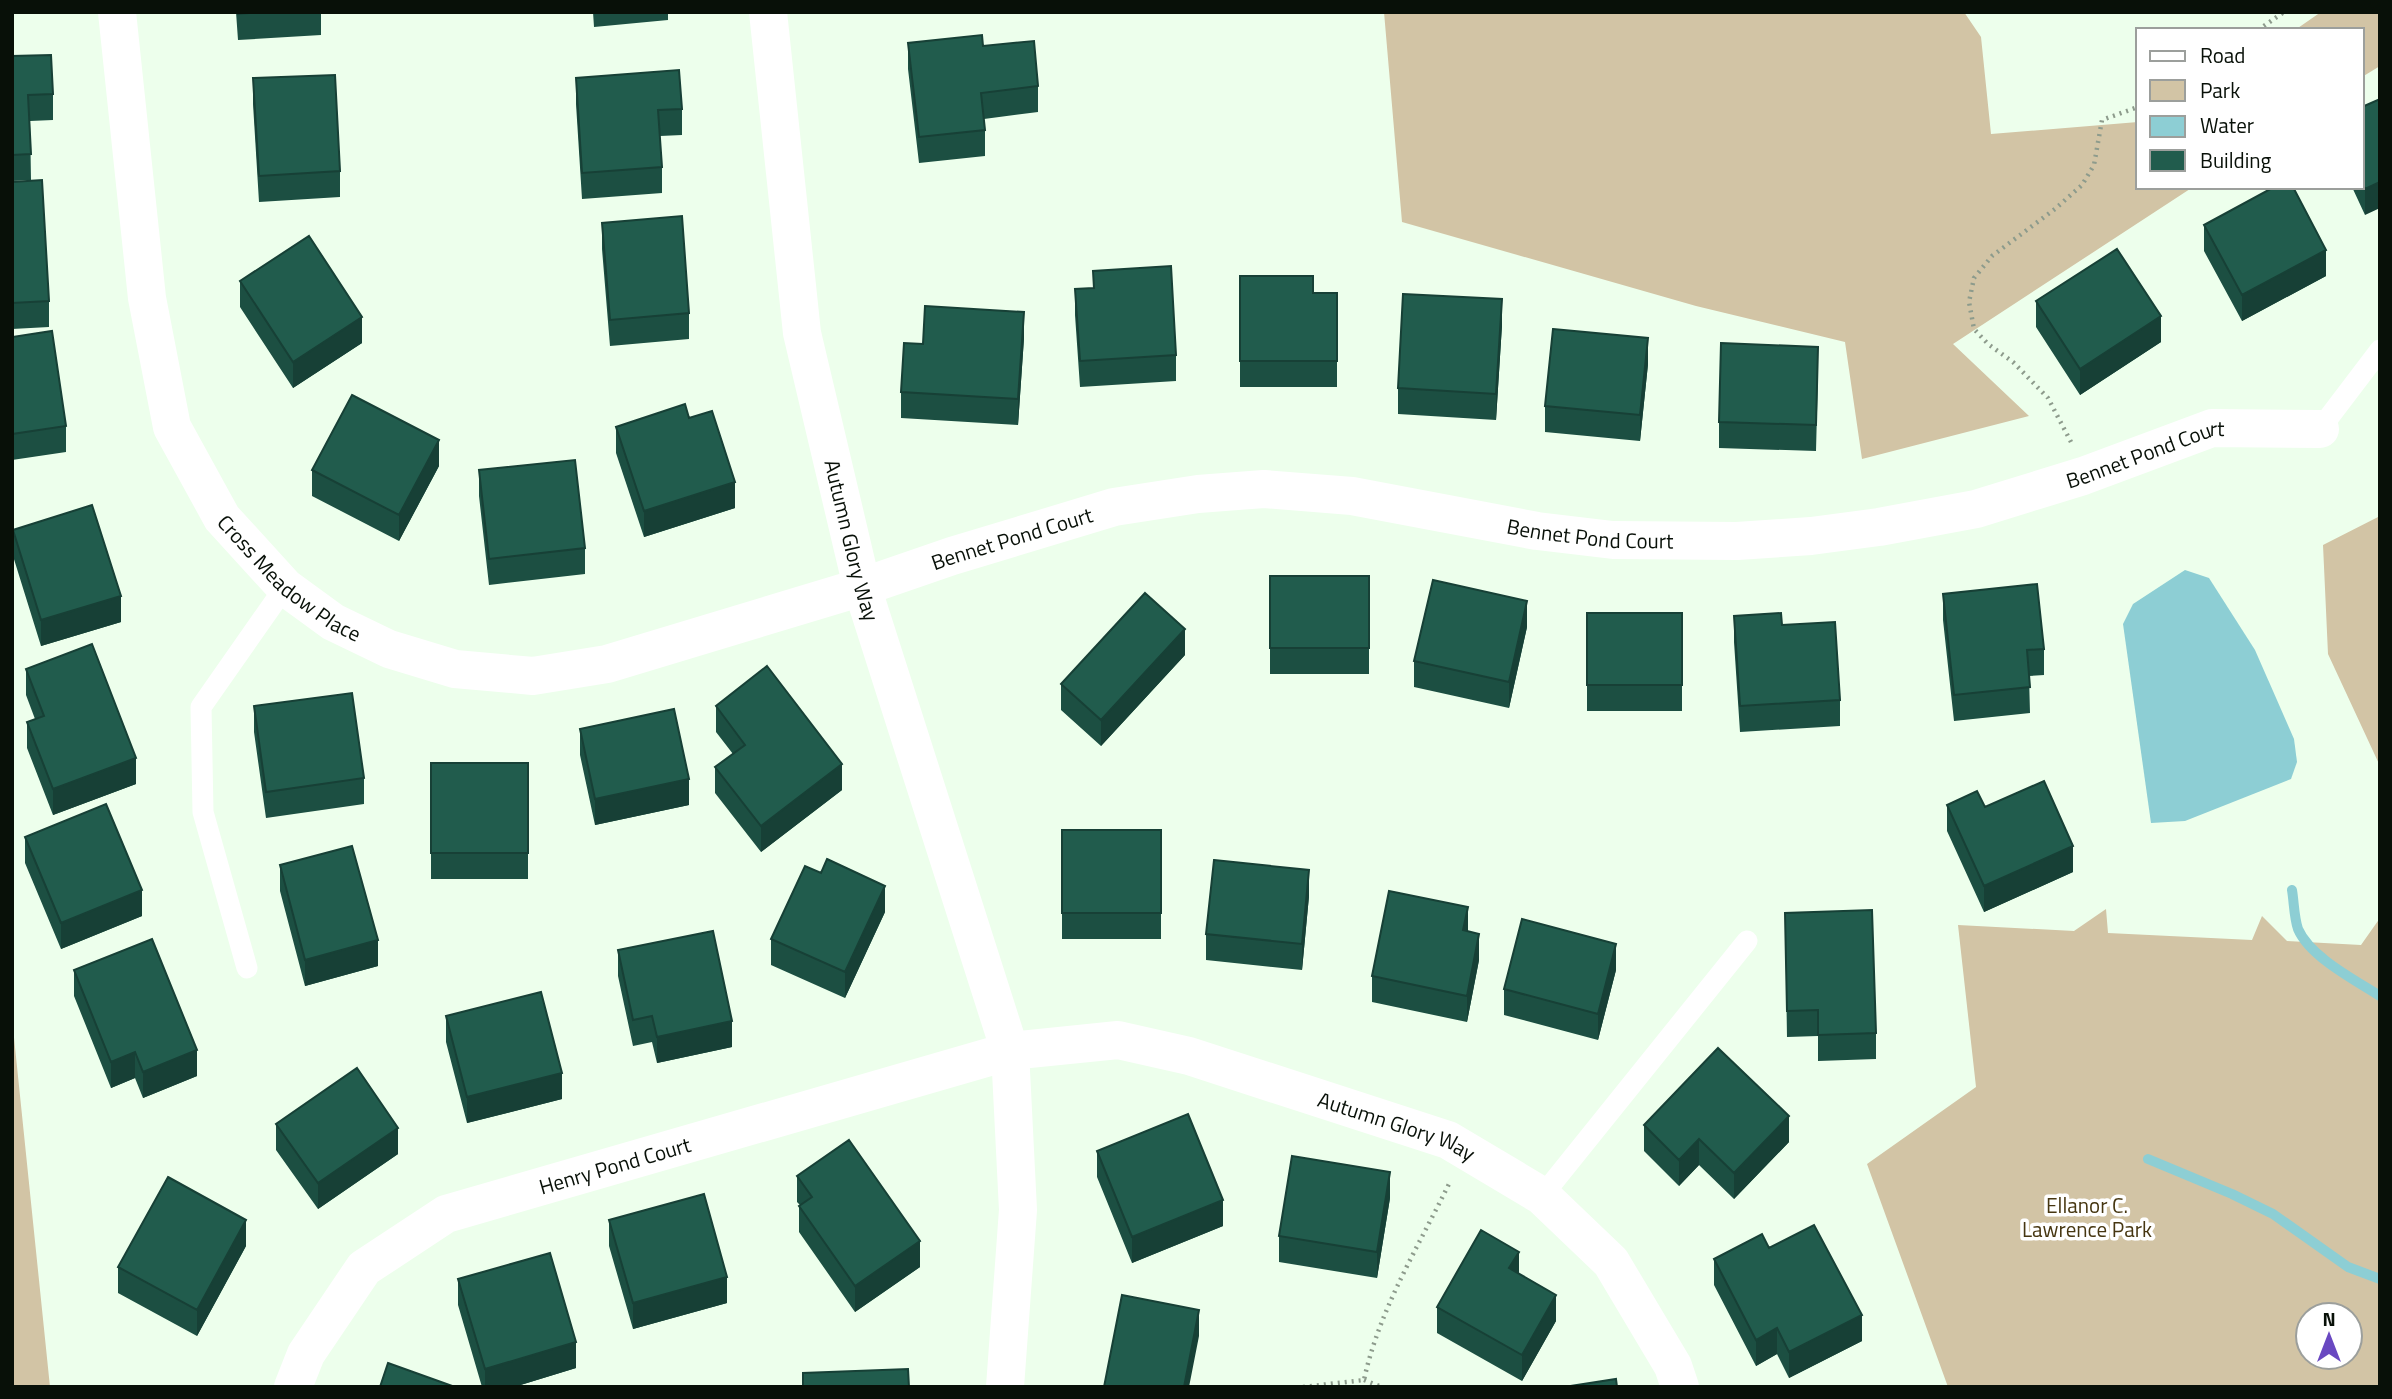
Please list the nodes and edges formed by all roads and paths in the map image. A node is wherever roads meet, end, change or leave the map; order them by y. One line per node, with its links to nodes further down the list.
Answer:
1 (117, 12): 9 (street, Cross Meadow Place)
2 (768, 12): 10 (street, Autumn Glory Way)
3 (2284, 12): 4 (path)
4 (2261, 28)
5 (2136, 108): 8 (path)
6 (2380, 350): 7 (lane)
7 (2320, 429): 10 (street, Bennet Pond Court)
8 (2073, 446)
9 (285, 587): 10 (street, Cross Meadow Place); 12 (lane)
10 (862, 587): 13 (street, Autumn Glory Way)
11 (1747, 941): 15 (lane)
12 (247, 968)
13 (1010, 1051): 15 (street, Autumn Glory Way); 17 (street, Henry Pond Court); 18 (street, Autumn Glory Way)
14 (1452, 1178): 16 (path)
15 (1542, 1196): 21 (street, Autumn Glory Way)
16 (1364, 1380): 19 (path); 20 (path)
17 (293, 1387)
18 (1005, 1387)
19 (1303, 1387)
20 (1382, 1387)
21 (1680, 1387)

